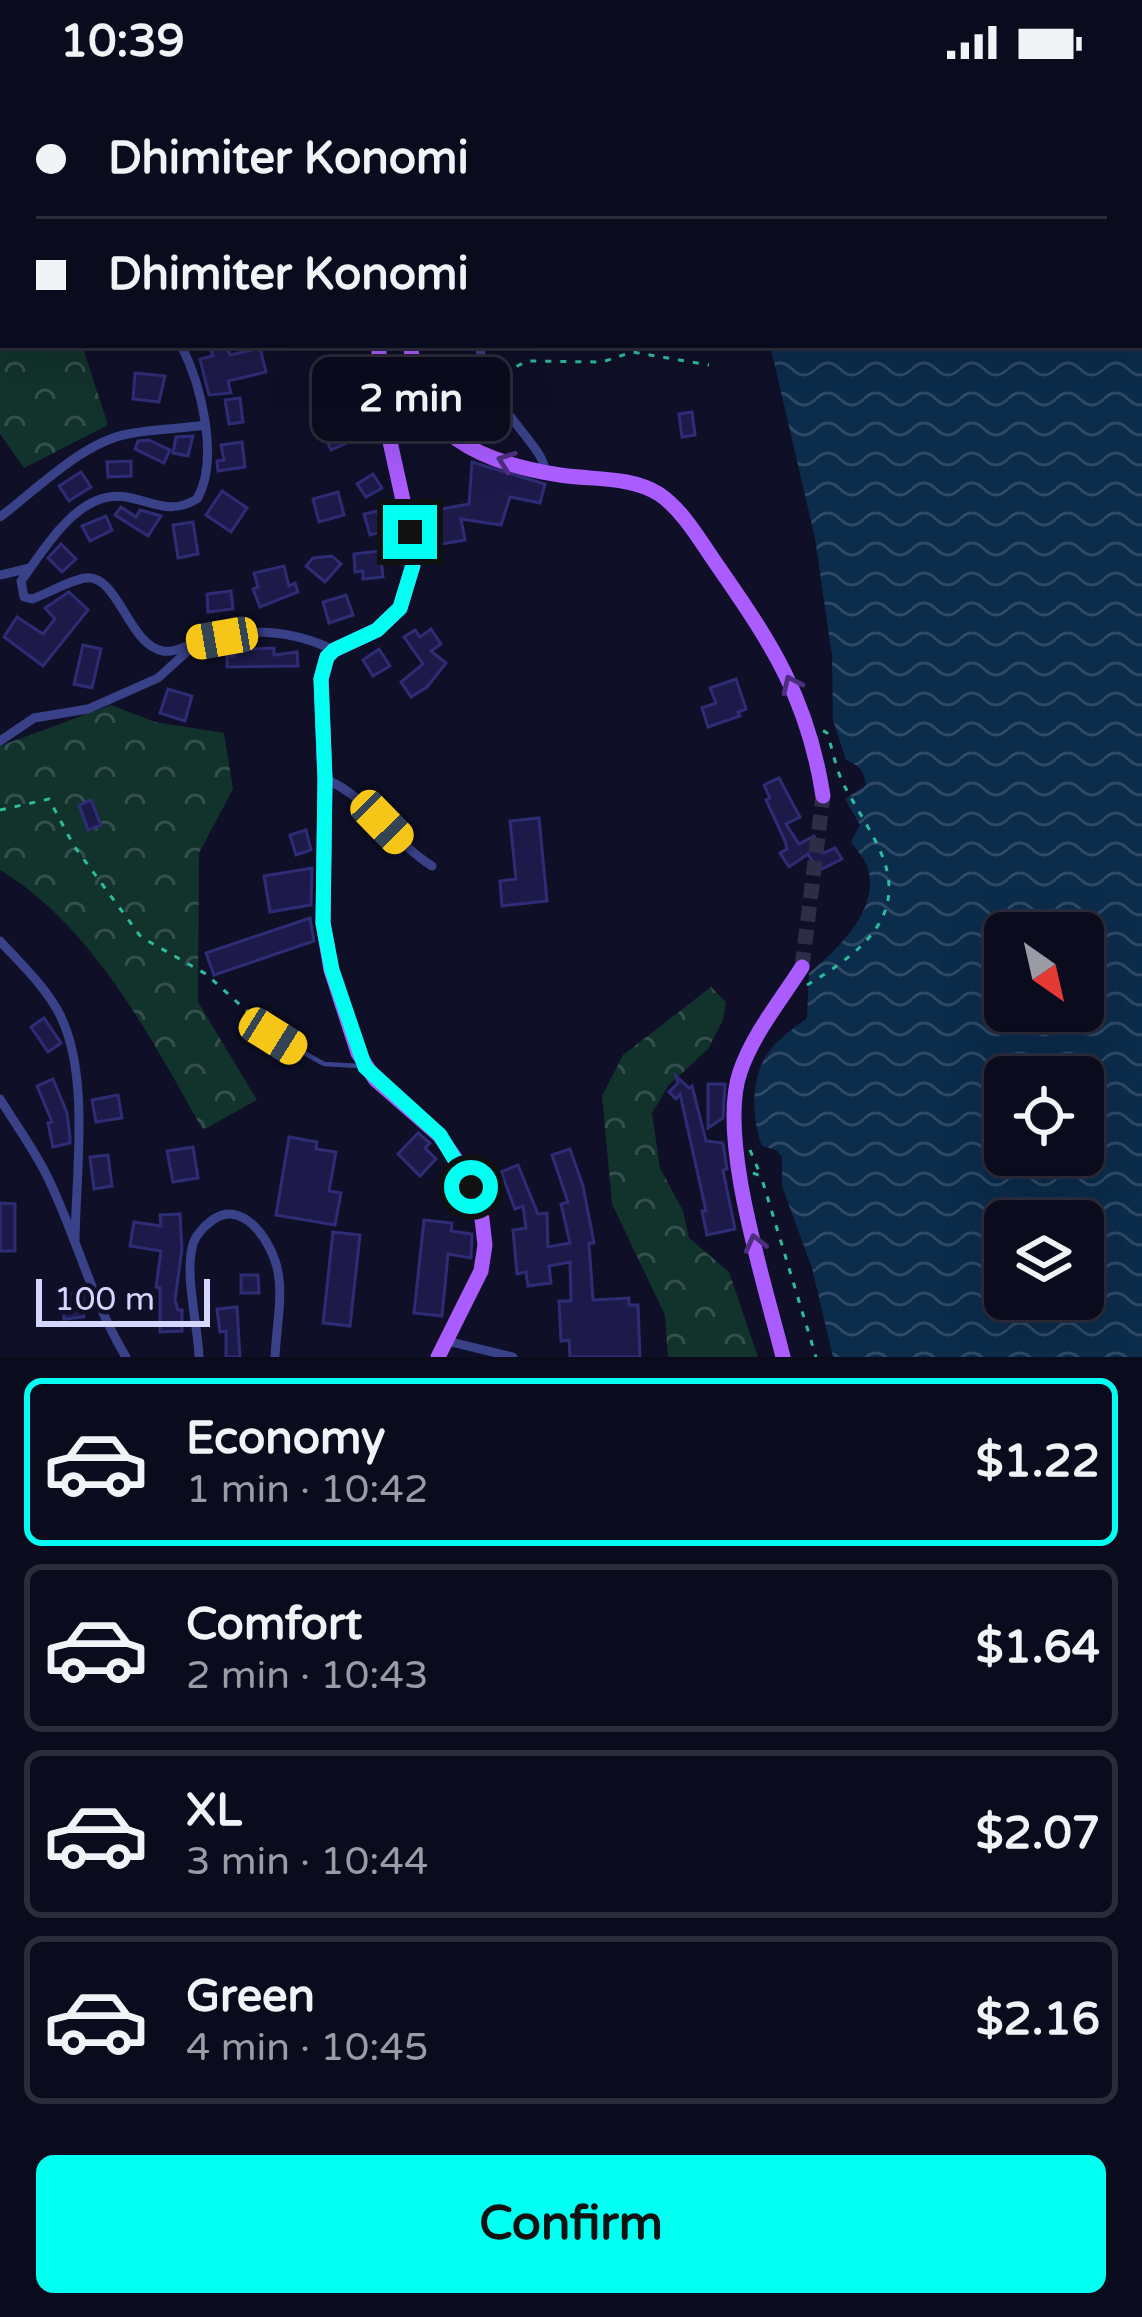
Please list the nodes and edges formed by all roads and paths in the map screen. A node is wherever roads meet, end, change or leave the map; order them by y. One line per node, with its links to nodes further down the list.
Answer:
1 (182, 348): 7 (street)
2 (379, 348): 13 (main road)
3 (411, 348): 8 (main road, one-way to 3)
4 (481, 348): 6 (street)
5 (709, 365): 6 (path)
6 (504, 410): 8 (street)
7 (205, 425): 9 (street); 10 (street)
8 (545, 472): 14 (main road, one-way to 8)
9 (0, 517)
10 (31, 568): 11 (street); 12 (street)
11 (0, 575)
12 (197, 642): 13 (street); 15 (street)
13 (334, 650): 16 (main road)
14 (808, 724): 17 (main road); 22 (path)
15 (0, 741)
16 (325, 779): 19 (street); 25 (main road)
17 (823, 796)
18 (0, 810): 24 (path)
19 (432, 866)
20 (0, 941): 30 (street)
21 (802, 967): 28 (main road)
22 (803, 989)
23 (265, 1031): 24 (lane)
24 (273, 1036): 25 (lane)
25 (365, 1067): 31 (main road)
26 (0, 1099): 30 (street)
27 (744, 1136): 29 (path)
28 (740, 1168): 29 (path); 37 (main road, one-way to 28)
29 (761, 1175): 38 (path)
30 (75, 1240): 32 (street)
31 (447, 1341): 35 (main road); 36 (street)
32 (126, 1357)
33 (199, 1357): 34 (street)
34 (274, 1357)
35 (438, 1357)
36 (513, 1357)
37 (783, 1357)
38 (816, 1357)

